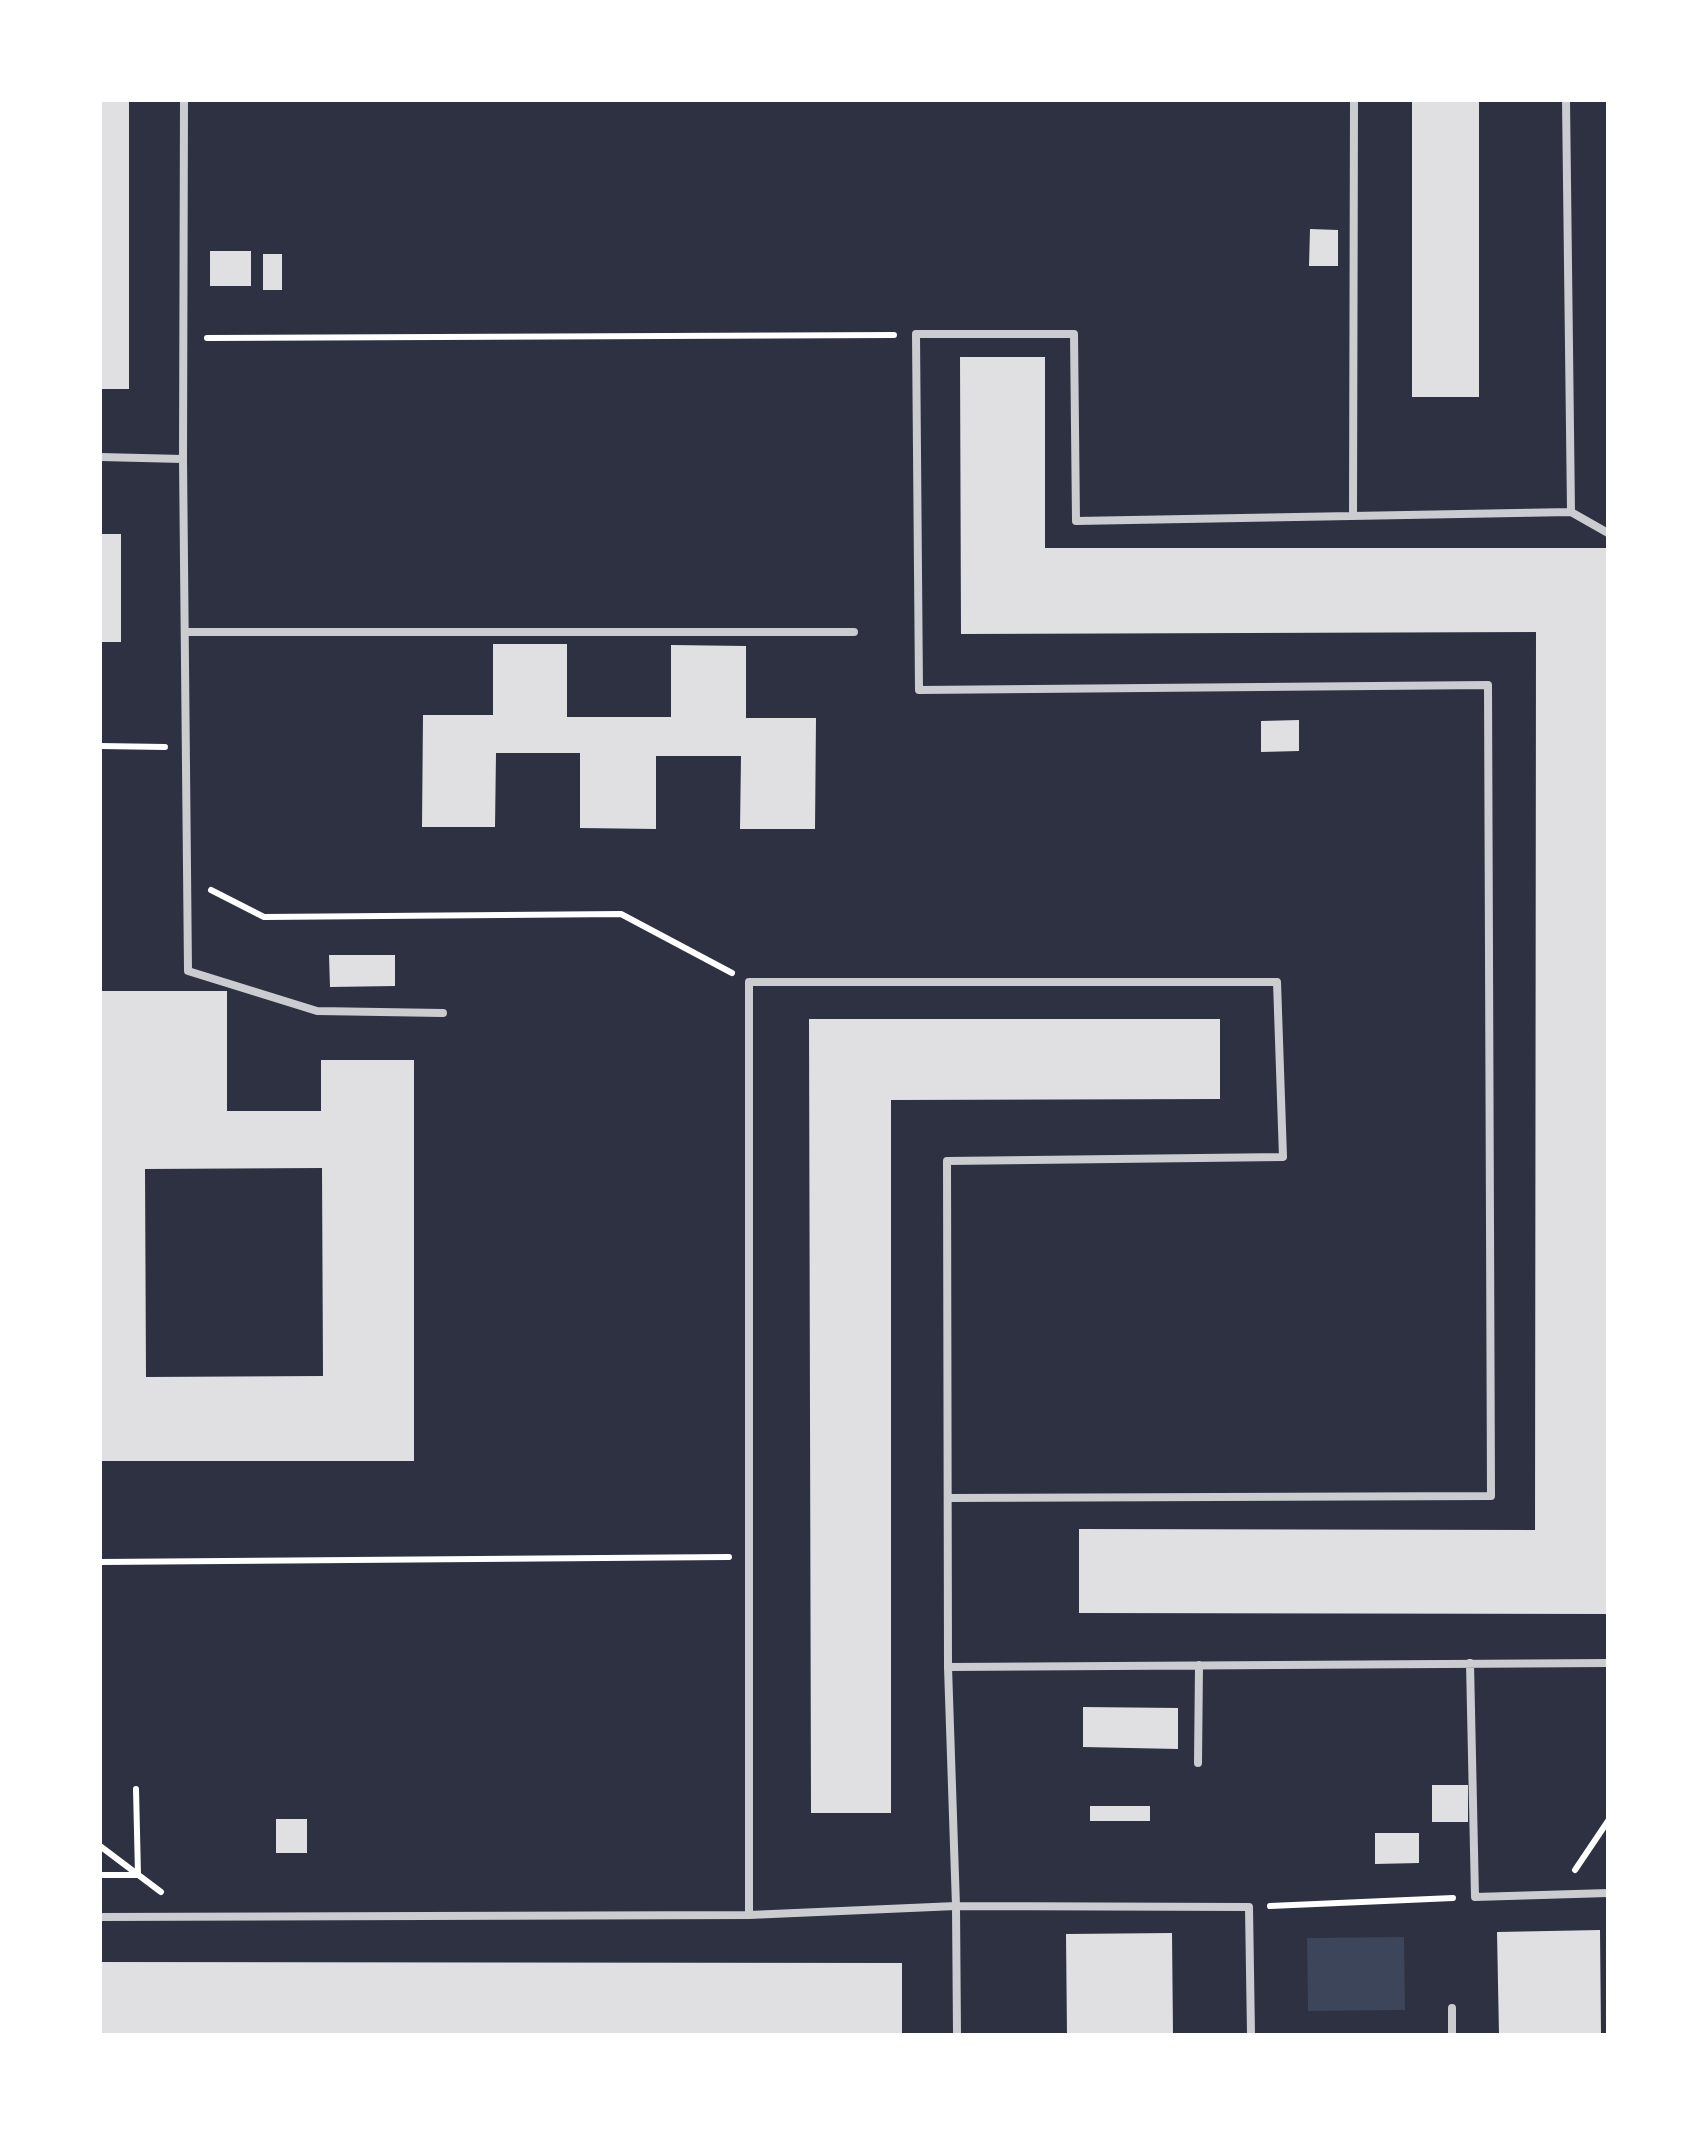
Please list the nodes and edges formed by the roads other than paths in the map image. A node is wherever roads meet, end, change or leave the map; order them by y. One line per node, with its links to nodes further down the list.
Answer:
1 (184, 100): 5 (lane)
2 (1354, 100): 7 (lane)
3 (1566, 100): 6 (lane)
4 (100, 457): 5 (lane)
5 (183, 459): 9 (lane)
6 (1571, 512): 7 (lane); 8 (lane)
7 (1353, 516): 12 (lane)
8 (1608, 534)
9 (185, 632): 10 (lane); 11 (lane)
10 (854, 632)
11 (443, 1013)
12 (948, 1498): 16 (lane); 20 (lane)
13 (1608, 1662): 14 (lane)
14 (1470, 1664): 15 (lane); 18 (lane)
15 (1199, 1666): 16 (lane); 17 (lane)
16 (948, 1667): 19 (lane)
17 (1198, 1762)
18 (1608, 1893)
19 (956, 1906): 20 (lane); 23 (lane); 24 (lane)
20 (749, 1914): 21 (lane)
21 (100, 1916)
22 (1452, 2008): 25 (lane)
23 (957, 2035)
24 (1251, 2035)
25 (1452, 2035)

